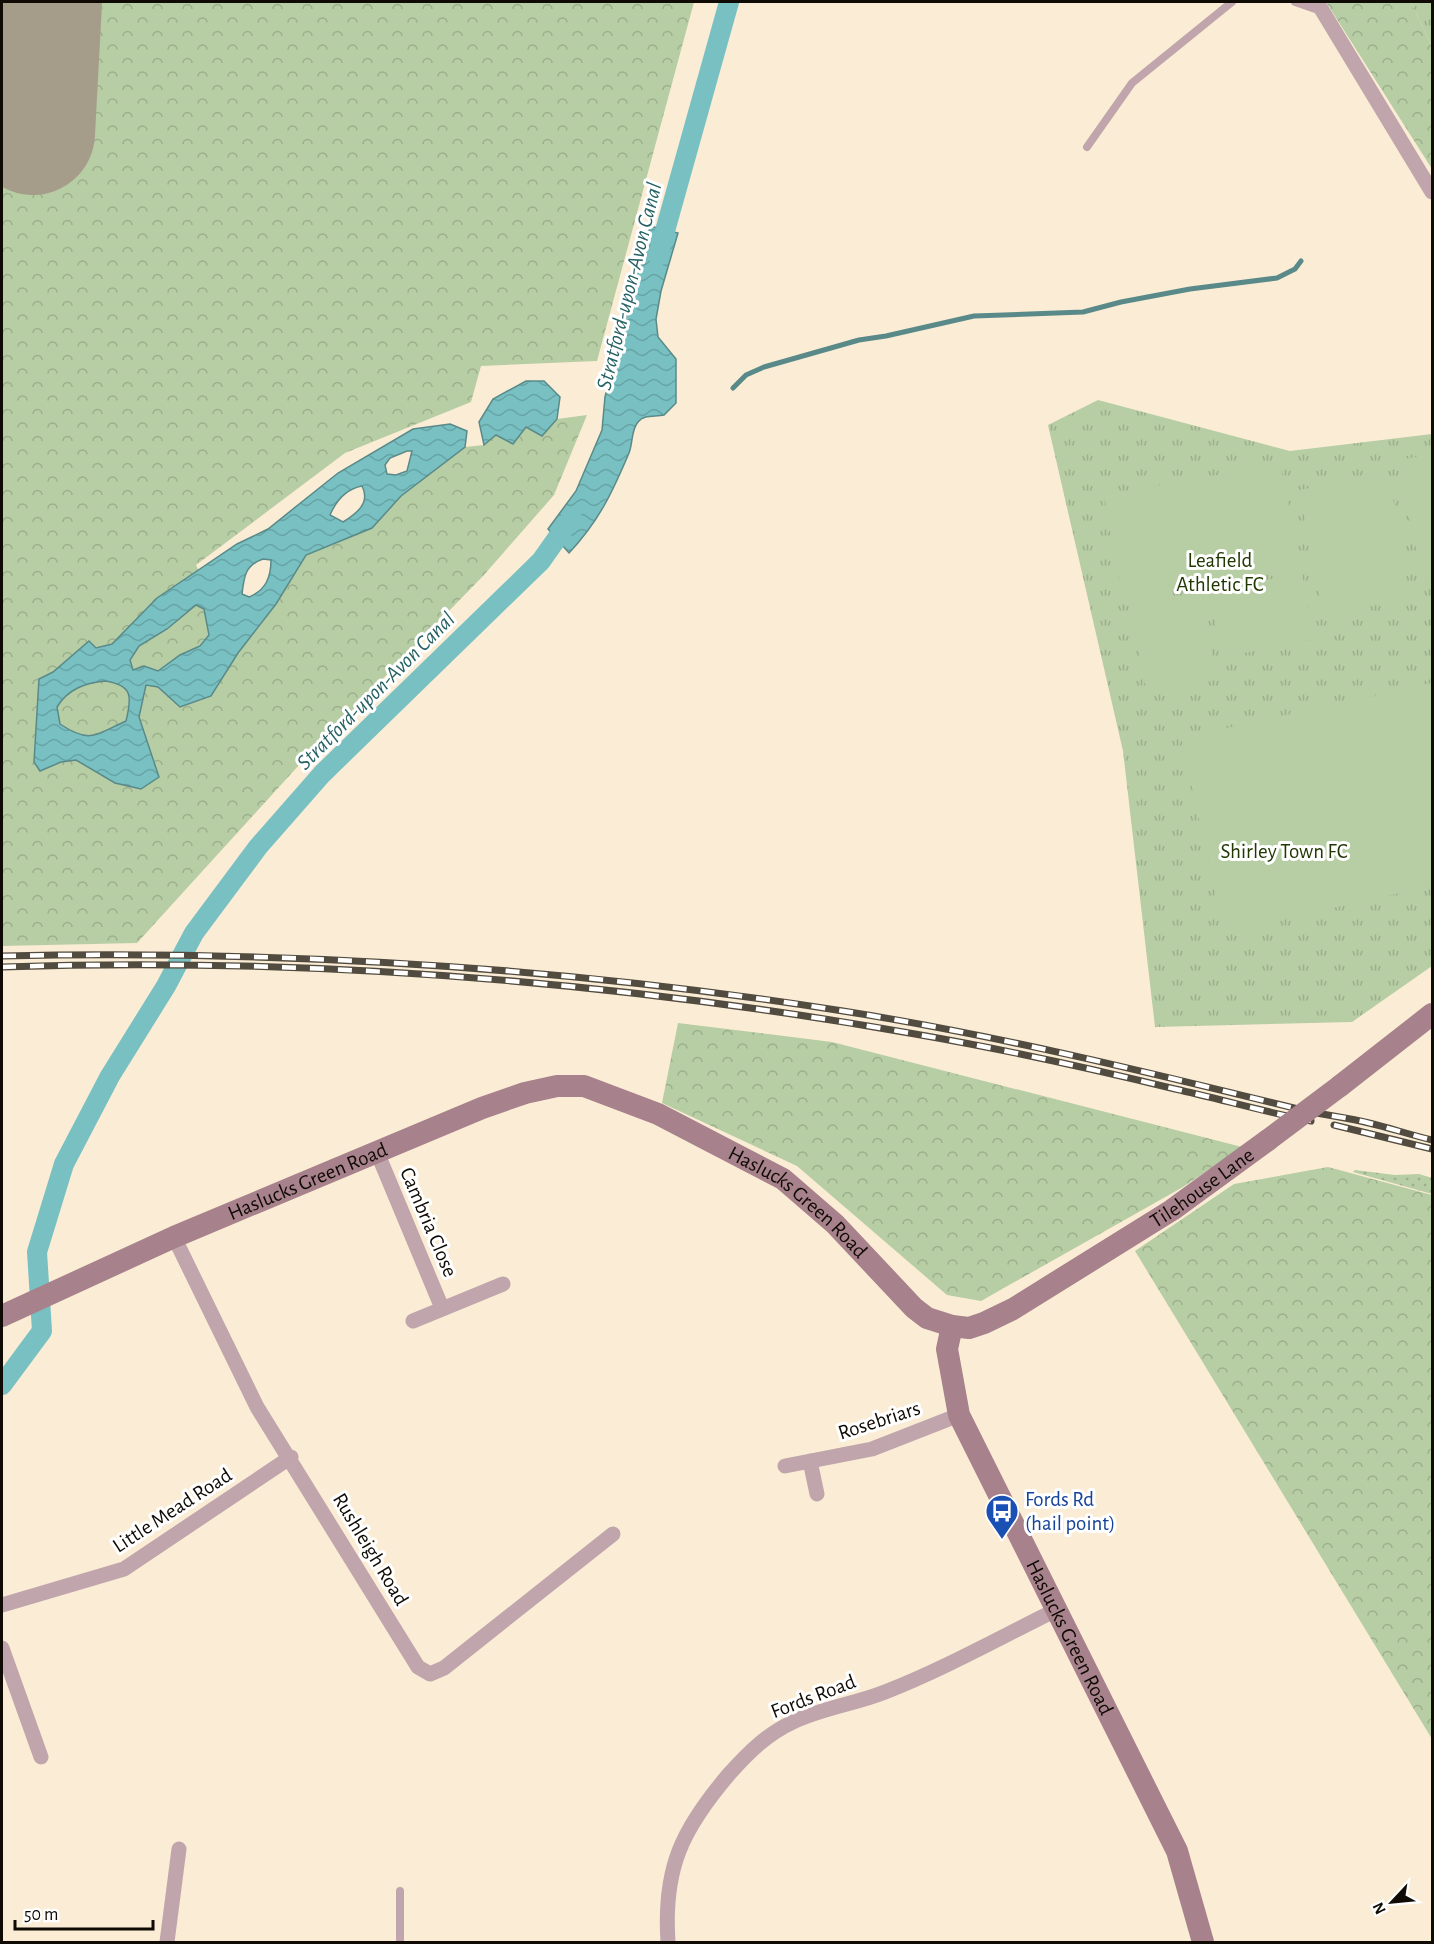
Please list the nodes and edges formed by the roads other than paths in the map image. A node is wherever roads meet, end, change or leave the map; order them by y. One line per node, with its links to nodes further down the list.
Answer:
1 (1232, 2): 4 (lane)
2 (1295, 2): 3 (lane)
3 (1320, 6): 5 (street)
4 (1087, 147)
5 (1432, 192)
6 (1432, 1014): 13 (street, Tilehouse Lane, bridge)
7 (377, 1152): 8 (street, Haslucks Green Road); 10 (street, Cambria Close); 13 (street, Haslucks Green Road)
8 (174, 1237): 11 (street, Haslucks Green Road); 15 (street, Rushleigh Road)
9 (503, 1284): 10 (street)
10 (442, 1308): 12 (street)
11 (3, 1316)
12 (413, 1321)
13 (952, 1326): 14 (street, Haslucks Green Road)
14 (959, 1415): 16 (street, Rosebriars); 21 (street, Haslucks Green Road)
15 (291, 1457): 19 (street, Rushleigh Road); 20 (street, Little Mead Road)
16 (810, 1461): 17 (street, Rosebriars); 18 (street)
17 (785, 1466)
18 (817, 1494)
19 (613, 1534)
20 (2, 1605)
21 (1058, 1609): 28 (street, Fords Road); 29 (street, Haslucks Green Road)
22 (2, 1648): 23 (street)
23 (41, 1757)
24 (179, 1849): 26 (street)
25 (400, 1891): 27 (lane)
26 (167, 1942)
27 (400, 1942)
28 (668, 1942)
29 (1203, 1942)

